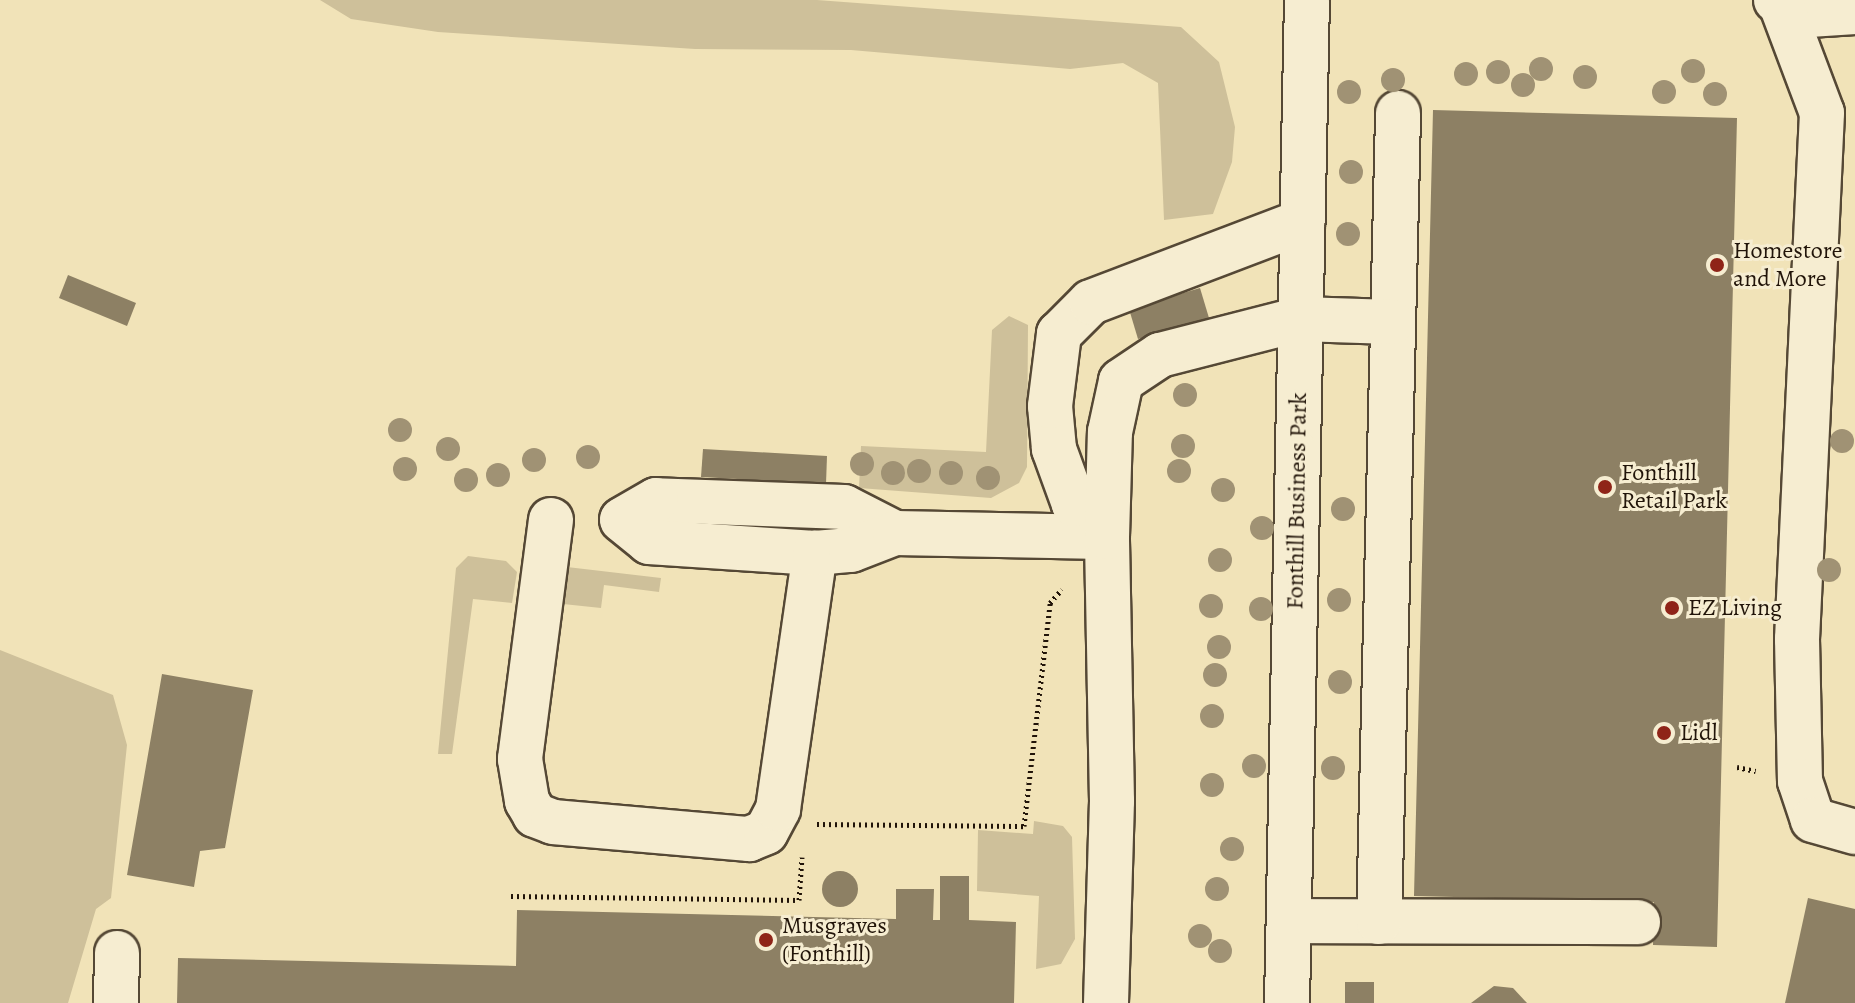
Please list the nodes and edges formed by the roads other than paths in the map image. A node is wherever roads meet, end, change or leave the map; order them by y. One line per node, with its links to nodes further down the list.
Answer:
1 (1307, 0): 5 (street, Fonthill Business Park)
2 (1779, 2): 3 (street); 12 (street)
3 (1855, 12)
4 (1398, 113): 7 (street)
5 (1302, 222): 6 (street, Fonthill Business Park); 10 (street)
6 (1300, 319): 7 (street); 10 (street); 13 (street, Fonthill Business Park)
7 (1392, 322): 14 (street)
8 (551, 520): 11 (street)
9 (895, 533): 10 (street); 11 (street); 11 (street)
10 (1107, 537): 18 (street)
11 (815, 553)
12 (1855, 832)
13 (1289, 921): 14 (street); 19 (street, Fonthill Business Park)
14 (1379, 922): 15 (street)
15 (1638, 922)
16 (117, 953): 17 (street)
17 (116, 1003)
18 (1106, 1003)
19 (1287, 1003)

